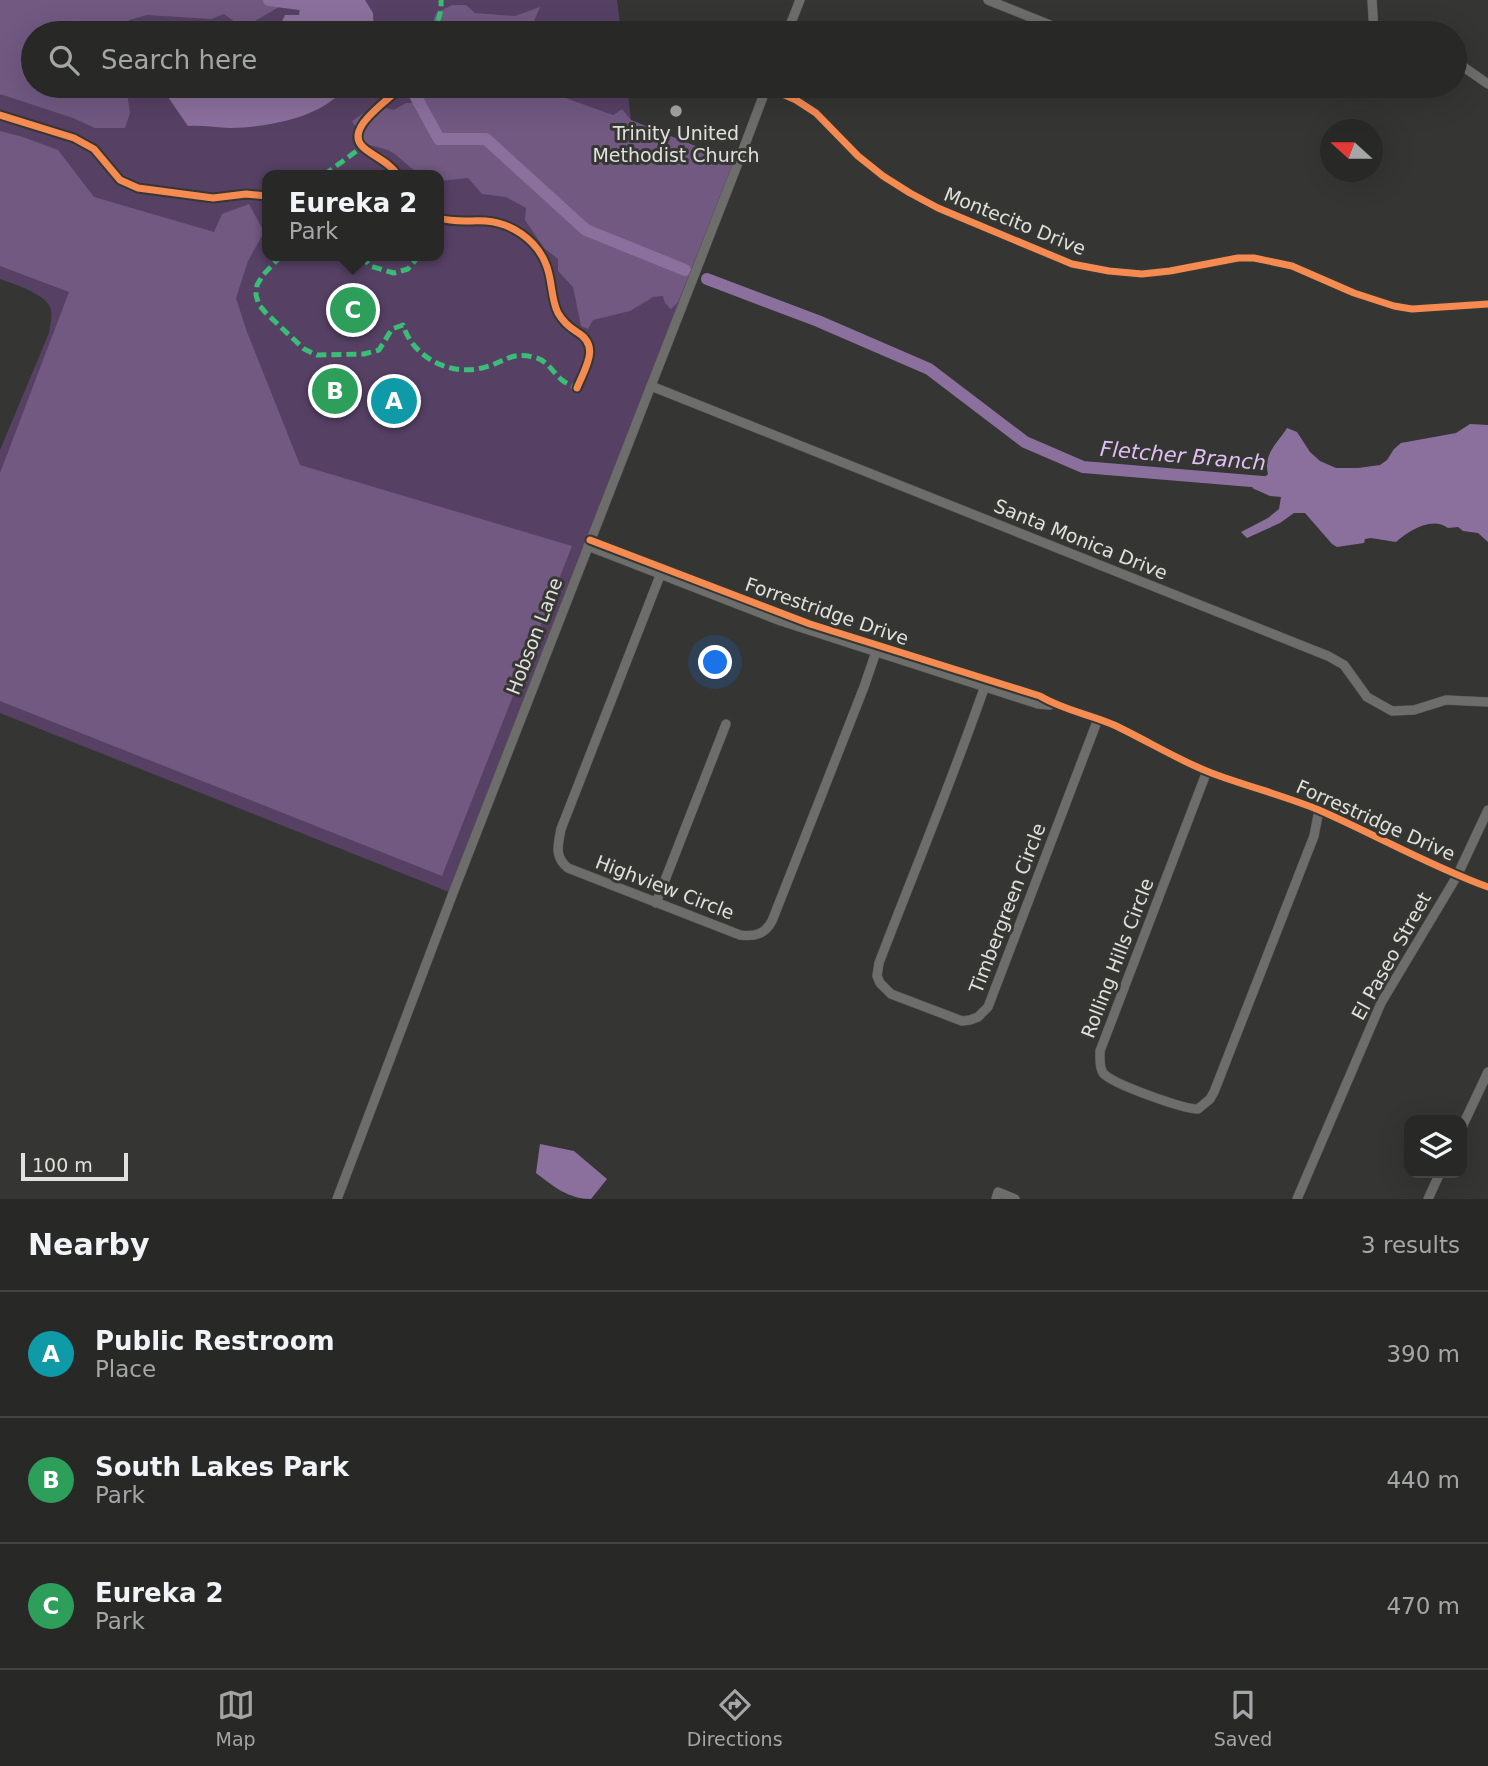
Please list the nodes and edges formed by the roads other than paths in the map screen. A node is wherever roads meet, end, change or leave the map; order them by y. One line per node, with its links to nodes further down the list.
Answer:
1 (800, 0): 4 (street)
2 (988, 0): 5 (street)
3 (1372, 0): 6 (street)
4 (792, 21)
5 (1040, 21)
6 (1373, 21)
7 (1467, 69): 8 (street)
8 (1488, 84)
9 (763, 98): 12 (street, Hobson Lane)
10 (792, 98): 11 (street, Montecito Drive)
11 (1488, 304)
12 (651, 386): 13 (street, Hobson Lane); 17 (street, Santa Monica Drive)
13 (589, 543): 14 (street, Forrestridge Drive); 30 (street, Hobson Lane)
14 (662, 571): 15 (street, Forrestridge Drive); 25 (street, Highview Circle)
15 (876, 649): 16 (street, Forrestridge Drive); 25 (street, Highview Circle)
16 (986, 683): 18 (street, Forrestridge Drive); 18 (street, Timbergreen Circle)
17 (1488, 702)
18 (1098, 719): 20 (street, Forrestridge Drive)
19 (726, 724): 25 (street)
20 (1207, 771): 21 (street, Forrestridge Drive); 21 (street, Rolling Hills Circle)
21 (1319, 810): 23 (street, Forrestridge Drive)
22 (1488, 810): 23 (street, El Paseo Street)
23 (1457, 876): 24 (street, Forrestridge Drive); 32 (street, El Paseo Street)
24 (1488, 887)
25 (656, 903)
26 (1488, 1072): 27 (street)
27 (1467, 1116)
28 (1438, 1178): 33 (street)
29 (997, 1196): 31 (street)
30 (337, 1199)
31 (1015, 1199)
32 (1297, 1199)
33 (1428, 1199)

